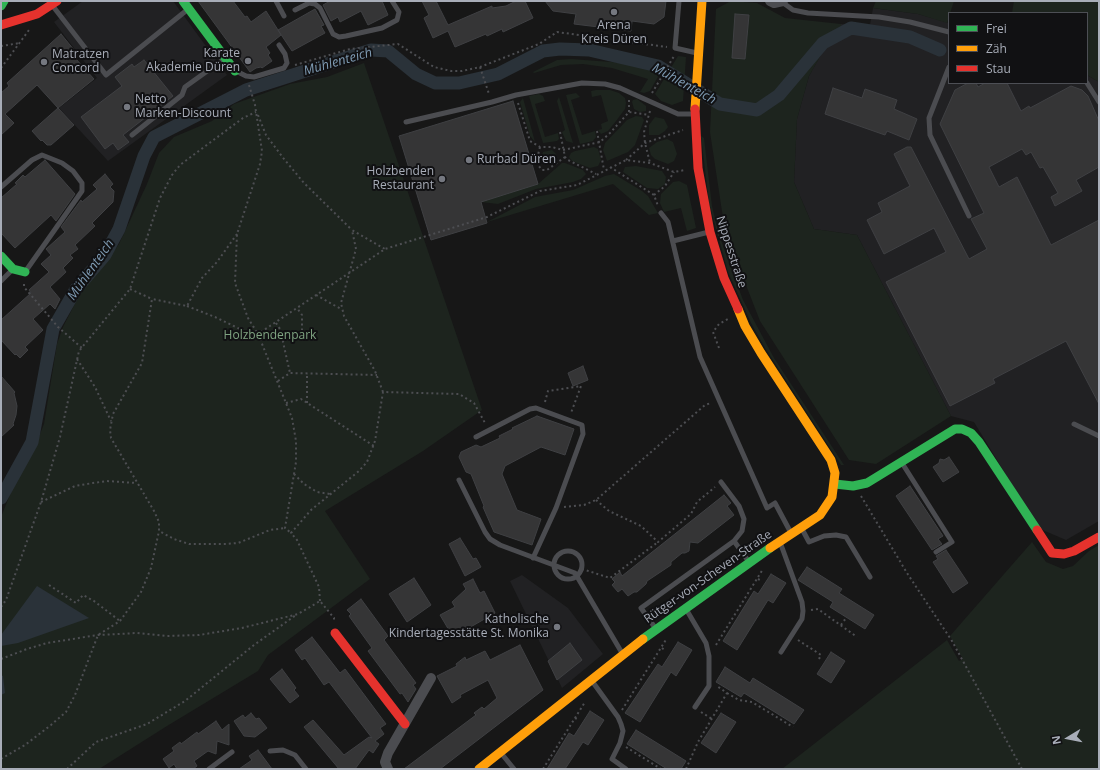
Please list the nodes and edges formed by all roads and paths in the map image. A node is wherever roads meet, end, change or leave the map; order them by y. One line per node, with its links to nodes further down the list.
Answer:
1 (4, 1): 10 (street)
2 (183, 1): 11 (street)
3 (276, 1): 13 (lane)
4 (392, 1): 12 (lane)
5 (679, 1): 20 (lane)
6 (702, 1): 21 (street, Nippesstraße)
7 (770, 1): 8 (street)
8 (783, 1): 16 (lane)
9 (54, 3): 11 (lane); 14 (street)
10 (1, 6)
11 (189, 9): 23 (street)
12 (295, 10)
13 (284, 16)
14 (28, 17): 15 (street); 17 (path)
15 (1, 25)
16 (948, 32)
17 (21, 43): 19 (path); 25 (path)
18 (279, 45): 26 (lane)
19 (1, 46)
20 (675, 48): 21 (lane); 24 (path)
21 (698, 53): 36 (street, Nippesstraße)
22 (674, 57): 33 (path)
23 (225, 58): 28 (street); 42 (lane)
24 (480, 67): 26 (path); 31 (path)
25 (1, 68)
26 (284, 68): 28 (lane)
27 (948, 70): 58 (lane)
28 (235, 71)
29 (248, 82): 35 (path)
30 (1088, 84): 34 (lane)
31 (486, 86)
32 (516, 95): 33 (lane); 38 (lane); 45 (path)
33 (651, 101): 36 (lane); 37 (path)
34 (1099, 102)
35 (256, 112): 59 (path); 61 (path); 69 (path)
36 (694, 114): 51 (street, Nippesstraße)
37 (649, 115): 43 (path); 44 (path)
38 (406, 122)
39 (596, 131): 43 (path)
40 (560, 132): 46 (path)
41 (669, 134): 44 (path)
42 (132, 135)
43 (600, 142): 46 (path); 52 (path)
44 (645, 143): 48 (path); 49 (path)
45 (540, 147): 46 (path); 47 (path)
46 (563, 150): 47 (path)
47 (565, 157): 54 (path)
48 (626, 160): 49 (path); 50 (path)
49 (650, 162): 53 (path)
50 (610, 168): 52 (path); 56 (path)
51 (698, 168): 53 (path); 60 (street, Nippesstraße)
52 (604, 170): 54 (path)
53 (674, 172): 56 (path)
54 (596, 174): 63 (path)
55 (1, 187): 66 (lane)
56 (654, 195): 57 (path)
57 (661, 213): 62 (lane)
58 (969, 216)
59 (352, 230): 63 (path); 67 (path)
60 (710, 232): 62 (lane); 75 (street, Nippesstraße)
61 (237, 234): 72 (path); 77 (path)
62 (673, 241): 87 (lane)
63 (385, 249): 67 (path)
64 (1, 256): 65 (street)
65 (13, 269): 66 (street); 68 (lane)
66 (25, 272): 79 (path)
67 (349, 273): 70 (path); 74 (path)
68 (1, 281)
69 (130, 289): 71 (path); 79 (path)
70 (316, 295): 73 (path); 74 (path)
71 (152, 299): 72 (path); 92 (path)
72 (187, 306): 77 (path)
73 (297, 308): 76 (path); 78 (path)
74 (342, 309): 84 (path)
75 (739, 312): 80 (path); 103 (street, Nippesstraße)
76 (276, 323): 77 (path); 78 (path)
77 (258, 334): 85 (path)
78 (284, 335): 82 (path)
79 (82, 348): 81 (path)
80 (719, 348)
81 (77, 359): 92 (path); 107 (path)
82 (290, 373): 83 (path); 85 (path)
83 (307, 374): 84 (path); 89 (path)
84 (377, 375): 86 (path)
85 (278, 381): 88 (path)
86 (383, 392): 94 (path); 97 (path)
87 (719, 399): 106 (path); 113 (lane)
88 (286, 403): 89 (path); 99 (path)
89 (307, 403): 97 (path)
90 (542, 410): 91 (lane); 91 (path); 94 (lane)
91 (569, 419): 108 (lane)
92 (111, 422): 102 (path)
93 (1074, 424): 95 (lane)
94 (488, 430): 96 (lane)
95 (1099, 436)
96 (476, 437)
97 (374, 446): 105 (path)
98 (902, 463): 104 (street); 114 (street); 118 (lane)
99 (294, 474): 105 (path); 109 (path)
100 (459, 480): 119 (lane)
101 (721, 482): 115 (lane); 117 (path)
102 (137, 483): 107 (path); 111 (path)
103 (836, 484): 104 (street); 110 (street, Rütger-von-Scheven-Straße)
104 (857, 485): 175 (path)
105 (330, 494): 112 (path)
106 (596, 500): 108 (path); 117 (path)
107 (41, 502): 129 (path)
108 (556, 508): 119 (lane)
109 (286, 528): 111 (path); 112 (path)
110 (801, 528): 113 (street, Rütger-von-Scheven-Straße); 124 (lane)
111 (159, 531): 134 (path)
112 (291, 533): 128 (path)
113 (792, 534): 116 (street, Rütger-von-Scheven-Straße)
114 (1099, 537)
115 (734, 541): 120 (lane); 136 (lane)
116 (780, 541): 120 (street, Rütger-von-Scheven-Straße); 131 (lane)
117 (658, 542): 122 (path)
118 (936, 552)
119 (533, 558): 121 (lane)
120 (753, 560): 125 (path); 130 (street, Rütger-von-Scheven-Straße)
121 (553, 565): 122 (lane); 123 (lane); 123 (lane)
122 (582, 569): 123 (lane)
123 (578, 576): 144 (lane)
124 (870, 577)
125 (758, 578): 126 (path); 145 (path)
126 (762, 581)
127 (49, 585): 134 (path)
128 (320, 601): 132 (path); 137 (path)
129 (1, 607)
130 (686, 608): 136 (street, Rütger-von-Scheven-Straße); 145 (lane)
131 (803, 611): 135 (path); 139 (lane)
132 (298, 614): 138 (path); 165 (path)
133 (846, 618): 135 (path)
134 (120, 621): 138 (path)
135 (840, 626): 140 (path)
136 (658, 628): 141 (path); 144 (street, Rütger-von-Scheven-Straße)
137 (335, 633): 158 (street)
138 (98, 635): 146 (path); 164 (path)
139 (791, 636): 143 (lane); 147 (path)
140 (856, 637)
141 (662, 648): 142 (path); 154 (path)
142 (666, 651)
143 (781, 652)
144 (623, 654): 149 (street, Rütger-von-Scheven-Straße)
145 (709, 656): 150 (lane)
146 (1, 659)
147 (819, 659)
148 (431, 678): 158 (street)
149 (591, 680): 151 (street, Rütger-von-Scheven-Straße); 154 (lane)
150 (710, 680): 152 (path); 153 (lane)
151 (577, 692): 155 (path); 163 (street, Rütger-von-Scheven-Straße)
152 (727, 693): 156 (path); 159 (path)
153 (696, 707): 156 (path)
154 (618, 716): 160 (lane)
155 (575, 718): 157 (path); 171 (path)
156 (712, 719): 174 (path)
157 (579, 720)
158 (405, 724): 168 (street)
159 (792, 727)
160 (620, 744): 172 (lane); 173 (path)
161 (270, 751): 167 (lane)
162 (232, 752): 166 (lane)
163 (501, 753): 169 (street, Rütger-von-Scheven-Straße); 170 (lane)
164 (1, 759)
165 (67, 769)
166 (209, 769)
167 (306, 769)
168 (388, 769)
169 (479, 769)
170 (514, 769)
171 (543, 769)
172 (626, 769)
173 (661, 769)
174 (686, 769)
175 (1022, 769)

